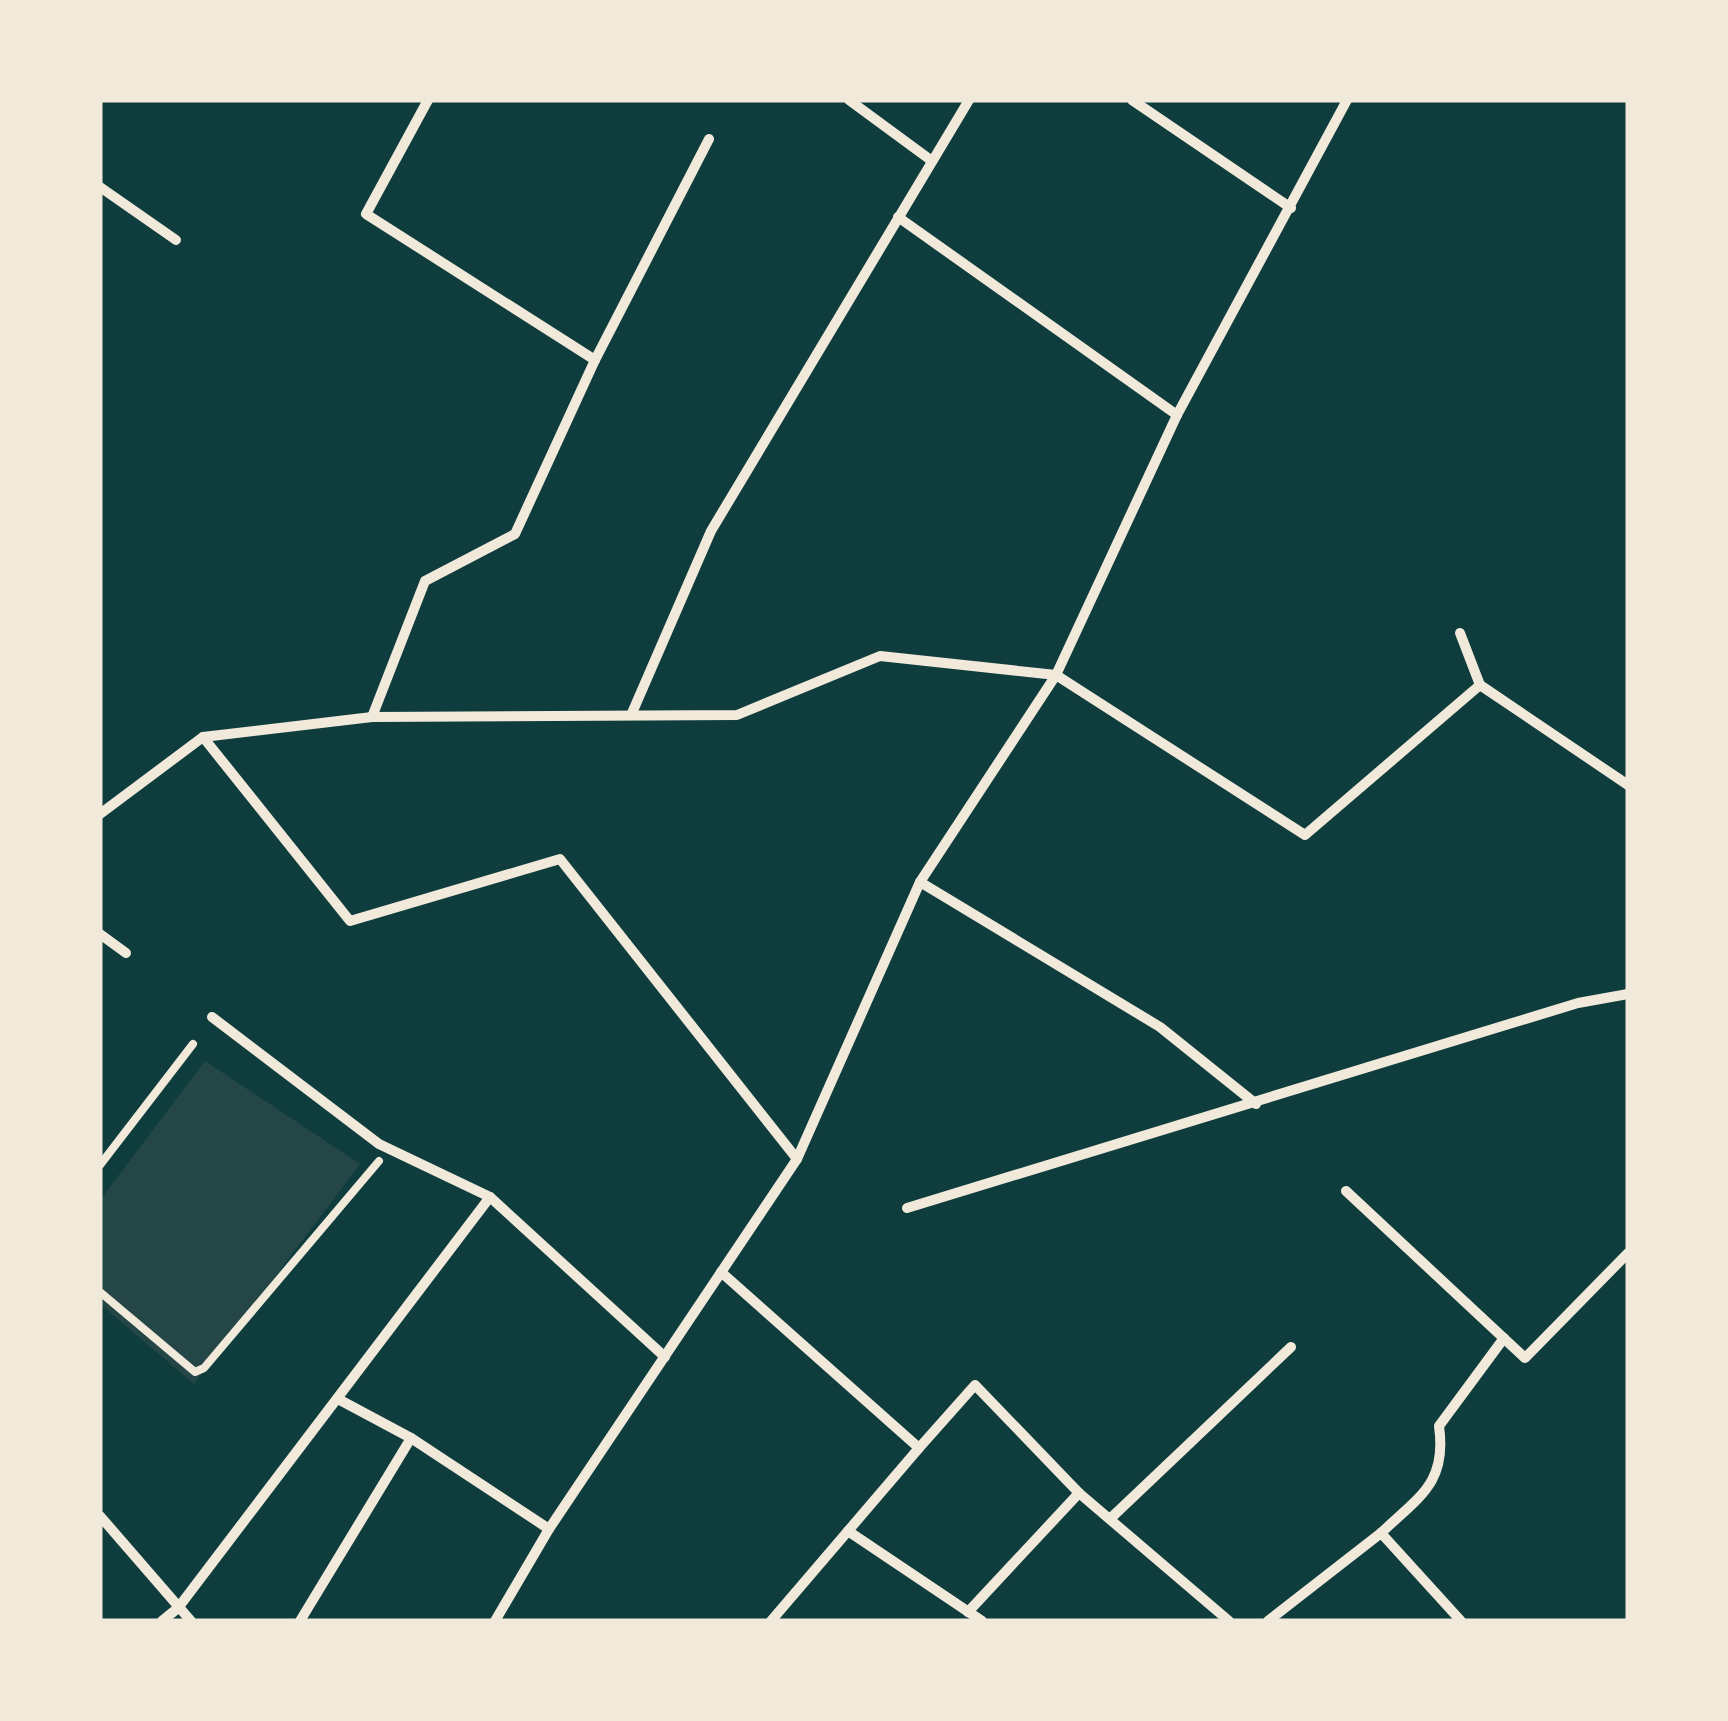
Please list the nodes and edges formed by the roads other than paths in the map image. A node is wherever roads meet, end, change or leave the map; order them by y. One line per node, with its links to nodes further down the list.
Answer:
1 (428, 100): 12 (street)
2 (848, 100): 7 (street)
3 (969, 100): 7 (street)
4 (1132, 100): 9 (street)
5 (1348, 100): 9 (street)
6 (708, 139): 12 (street)
7 (932, 161): 10 (street)
8 (100, 187): 11 (street)
9 (1291, 208): 13 (street)
10 (898, 217): 13 (street); 17 (street)
11 (176, 240)
12 (595, 360): 18 (street)
13 (1177, 415): 15 (street)
14 (1460, 633): 16 (street)
15 (1056, 675): 16 (street); 17 (street); 22 (street)
16 (1480, 685): 20 (street)
17 (632, 712): 18 (street)
18 (372, 717): 19 (street)
19 (203, 737): 21 (street); 29 (street)
20 (1628, 784)
21 (100, 814)
22 (920, 882): 28 (street); 29 (street)
23 (100, 934): 24 (street)
24 (126, 953)
25 (1628, 994): 28 (street)
26 (212, 1018): 33 (street)
27 (193, 1044): 31 (lane)
28 (1256, 1104): 34 (street)
29 (796, 1159): 36 (street)
30 (379, 1161): 37 (lane)
31 (100, 1164)
32 (1346, 1191): 38 (street)
33 (490, 1197): 40 (street); 41 (street)
34 (907, 1208)
35 (1628, 1253): 38 (street)
36 (721, 1272): 40 (street); 43 (street)
37 (100, 1292)
38 (1504, 1338): 49 (street)
39 (1291, 1346): 46 (street)
40 (665, 1357): 47 (street)
41 (338, 1399): 42 (street); 50 (street)
42 (411, 1438): 47 (street); 54 (street)
43 (919, 1448): 44 (street); 48 (street)
44 (1079, 1493): 46 (street); 51 (street)
45 (100, 1516): 50 (street)
46 (1112, 1517): 58 (street)
47 (549, 1528): 55 (street)
48 (848, 1530): 51 (street); 56 (street)
49 (1381, 1533): 59 (street); 60 (street)
50 (178, 1608): 52 (street); 53 (street)
51 (968, 1612): 57 (street)
52 (162, 1621)
53 (191, 1621)
54 (300, 1621)
55 (495, 1621)
56 (771, 1621)
57 (982, 1621)
58 (1229, 1621)
59 (1268, 1621)
60 (1461, 1621)

